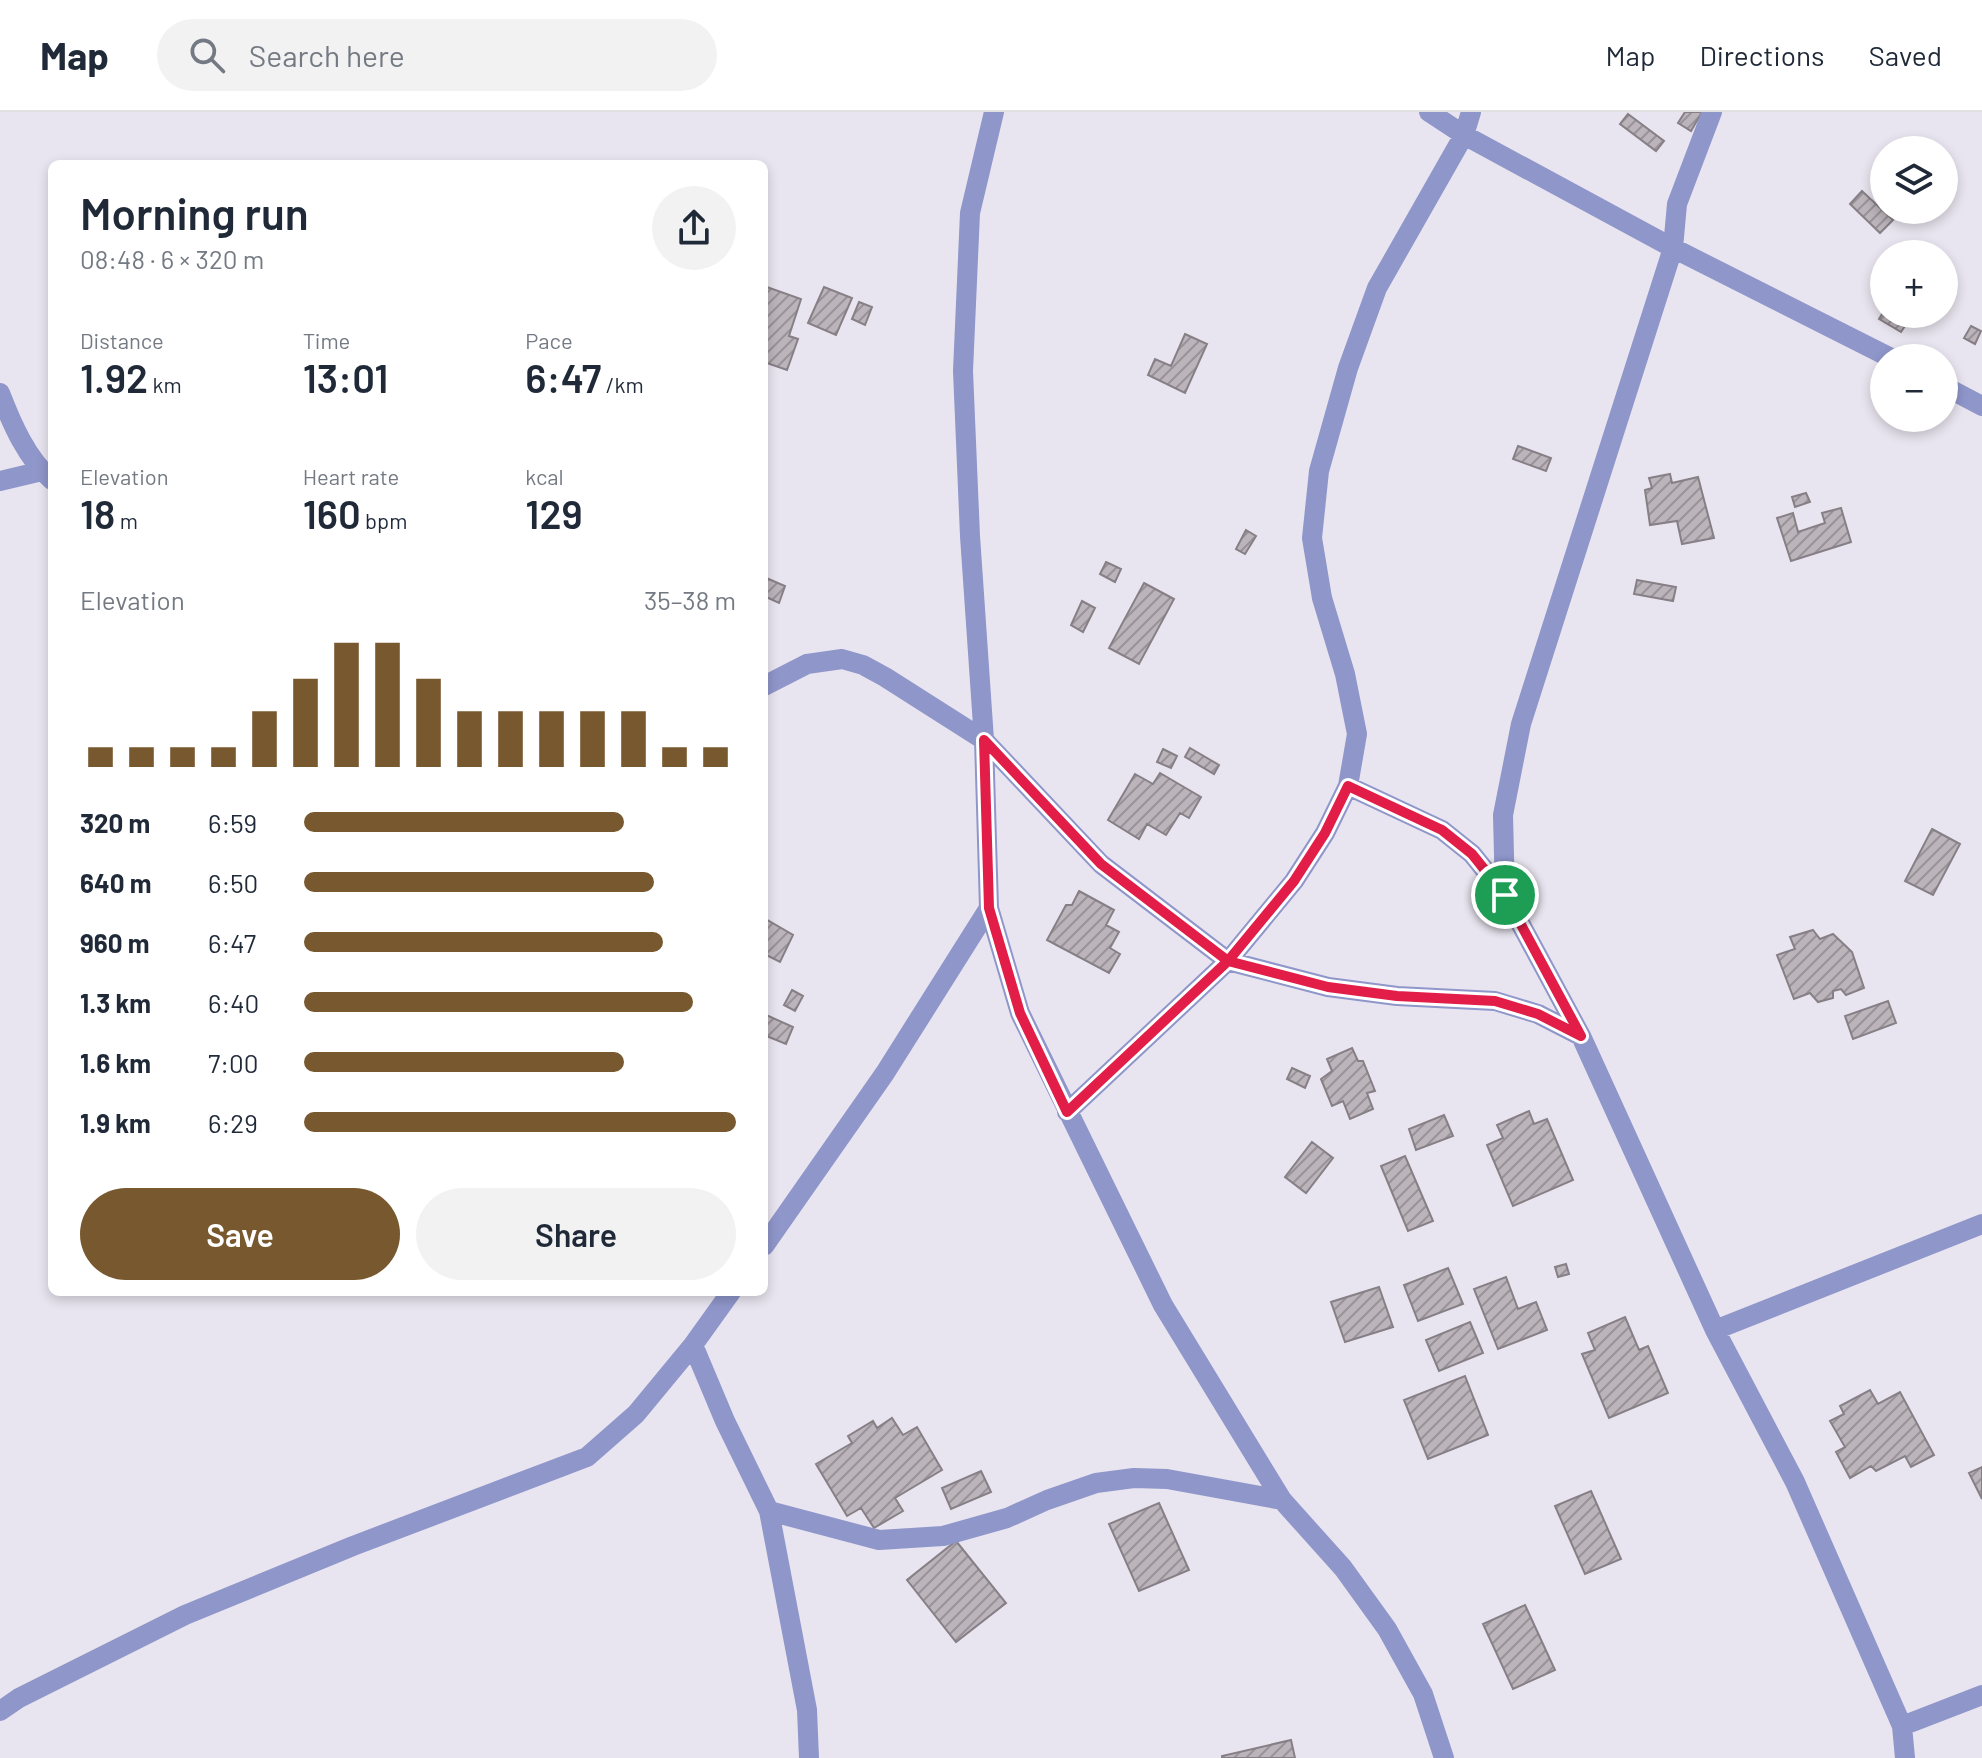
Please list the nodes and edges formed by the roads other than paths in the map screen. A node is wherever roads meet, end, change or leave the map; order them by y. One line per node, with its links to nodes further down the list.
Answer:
1 (994, 112): 14 (street)
2 (1429, 112): 5 (street)
3 (1471, 112): 5 (street)
4 (1712, 112): 6 (street)
5 (1464, 135): 6 (street); 15 (street)
6 (1673, 248): 7 (street); 16 (street)
7 (1870, 347)
8 (0, 393): 11 (street)
9 (1958, 393): 10 (street)
10 (1982, 406)
11 (47, 476): 12 (street)
12 (0, 481)
13 (768, 684): 14 (street)
14 (984, 740): 17 (street); 18 (street)
15 (1348, 786): 16 (street); 18 (street)
16 (1505, 895): 19 (street)
17 (989, 908): 20 (street); 22 (street)
18 (1228, 961): 19 (street); 20 (street)
19 (1581, 1036): 24 (street)
20 (1067, 1112): 26 (street)
21 (1982, 1224): 24 (street)
22 (768, 1240)
23 (728, 1296): 25 (street)
24 (1715, 1330): 30 (street)
25 (693, 1345): 27 (street); 29 (street)
26 (1282, 1500): 27 (street); 32 (street)
27 (769, 1511): 31 (street)
28 (1982, 1695): 30 (street)
29 (0, 1711)
30 (1902, 1726): 33 (street)
31 (809, 1758)
32 (1444, 1758)
33 (1905, 1758)

